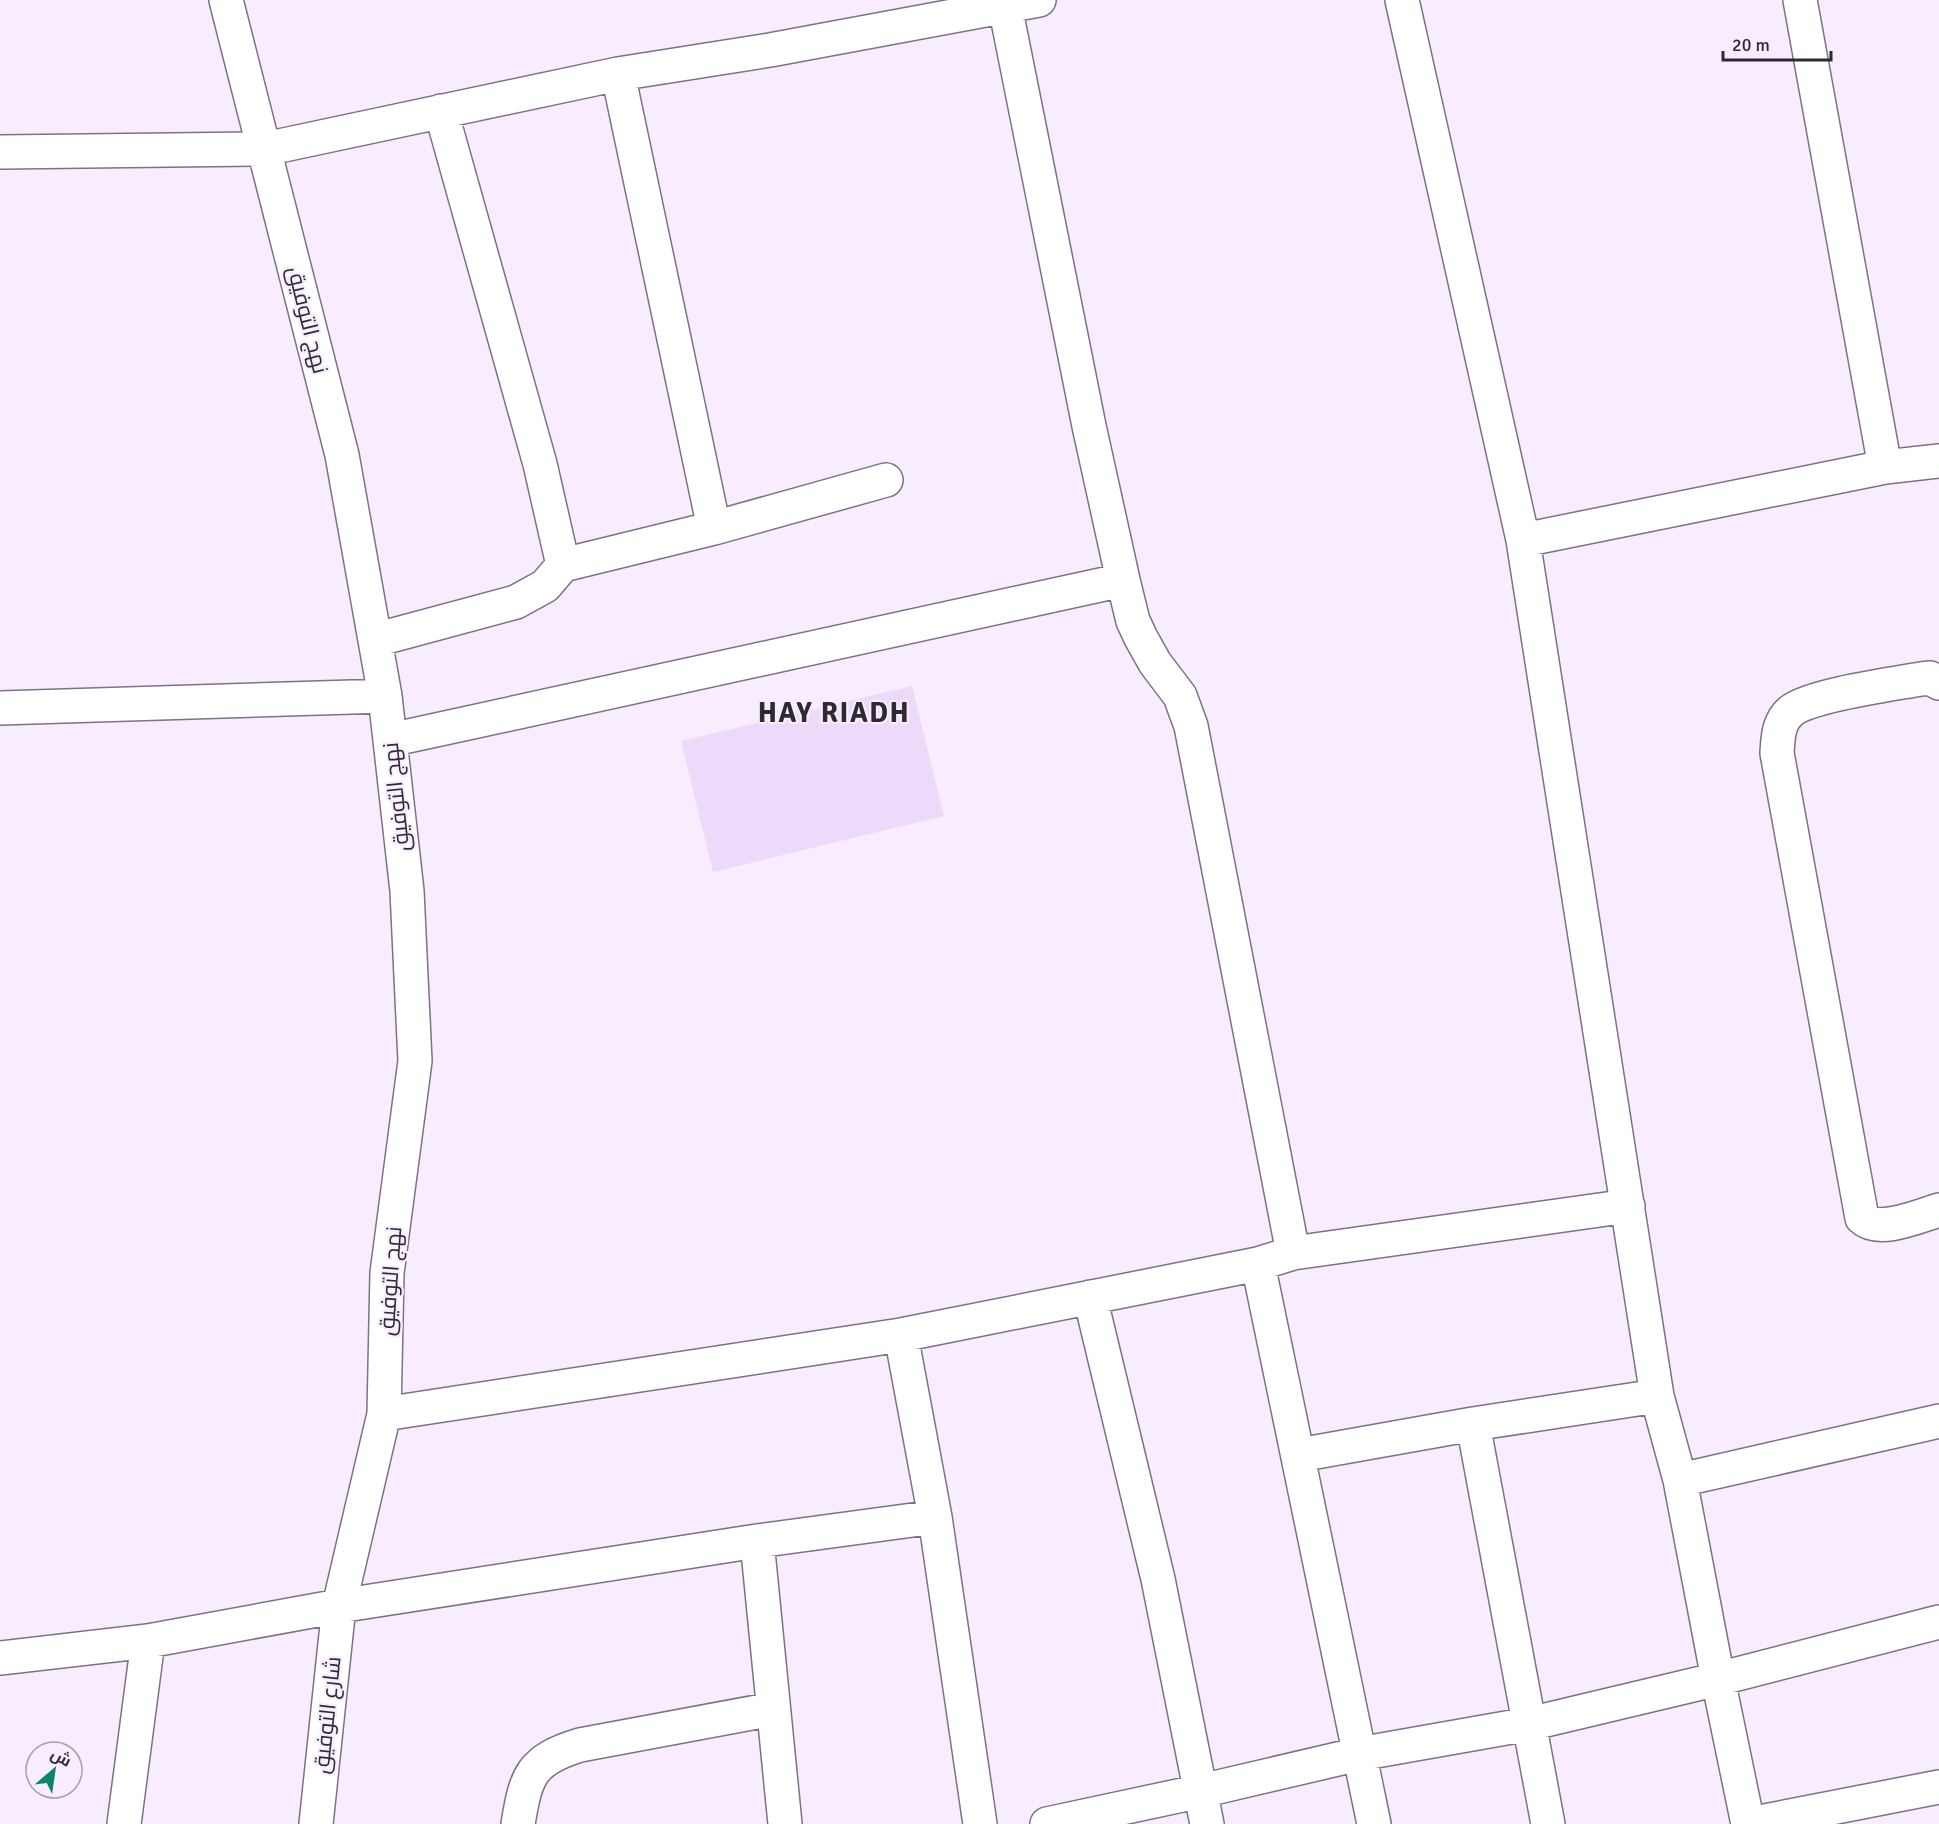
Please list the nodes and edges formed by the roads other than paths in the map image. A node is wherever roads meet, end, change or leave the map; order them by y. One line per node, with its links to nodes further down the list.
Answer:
1 (226, 0): 8 (street, نهج التوفيق)
2 (1039, 0): 5 (street)
3 (1402, 0): 14 (street)
4 (1800, 0): 11 (street)
5 (1005, 6): 6 (street); 16 (street)
6 (618, 74): 7 (street); 13 (street)
7 (441, 111): 8 (street); 15 (street)
8 (265, 148): 9 (street); 17 (street, نهج التوفيق)
9 (0, 152)
10 (1939, 461): 11 (street)
11 (1885, 467): 14 (street)
12 (886, 480): 13 (street)
13 (714, 528): 15 (street)
14 (1523, 540): 22 (street)
15 (563, 565): 17 (street)
16 (1123, 580): 21 (street); 24 (street)
17 (375, 640): 19 (street, نهج التوفيق)
18 (1939, 683): 23 (street)
19 (386, 696): 20 (street); 21 (street, نهج التوفيق)
20 (0, 708)
21 (390, 740): 29 (street, نهج التوفيق)
22 (1628, 1206): 24 (street); 28 (street)
23 (1939, 1210)
24 (1293, 1252): 25 (street)
25 (1258, 1264): 26 (street); 32 (street)
26 (1090, 1297): 27 (street); 45 (street)
27 (901, 1335): 29 (street); 34 (street)
28 (1657, 1396): 31 (street); 33 (street)
29 (384, 1414): 36 (street, نهج التوفيق)
30 (1939, 1421): 33 (street)
31 (1473, 1424): 32 (street); 42 (street)
32 (1299, 1455): 43 (street)
33 (1680, 1480): 40 (street)
34 (935, 1517): 35 (street); 50 (street)
35 (758, 1541): 36 (street); 41 (street)
36 (339, 1606): 38 (street); 47 (street, شارع التوفيق)
37 (1939, 1622): 40 (street)
38 (148, 1641): 39 (street); 46 (street)
39 (0, 1658)
40 (1718, 1679): 42 (street); 55 (street)
41 (773, 1709): 48 (street); 49 (street)
42 (1529, 1724): 43 (street); 54 (street)
43 (1359, 1754): 45 (street); 53 (street)
44 (1939, 1786): 55 (street)
45 (1201, 1791): 51 (street); 52 (street)
46 (124, 1824)
47 (316, 1824)
48 (518, 1824)
49 (785, 1824)
50 (980, 1824)
51 (1047, 1824)
52 (1207, 1824)
53 (1374, 1824)
54 (1548, 1824)
55 (1749, 1824)

